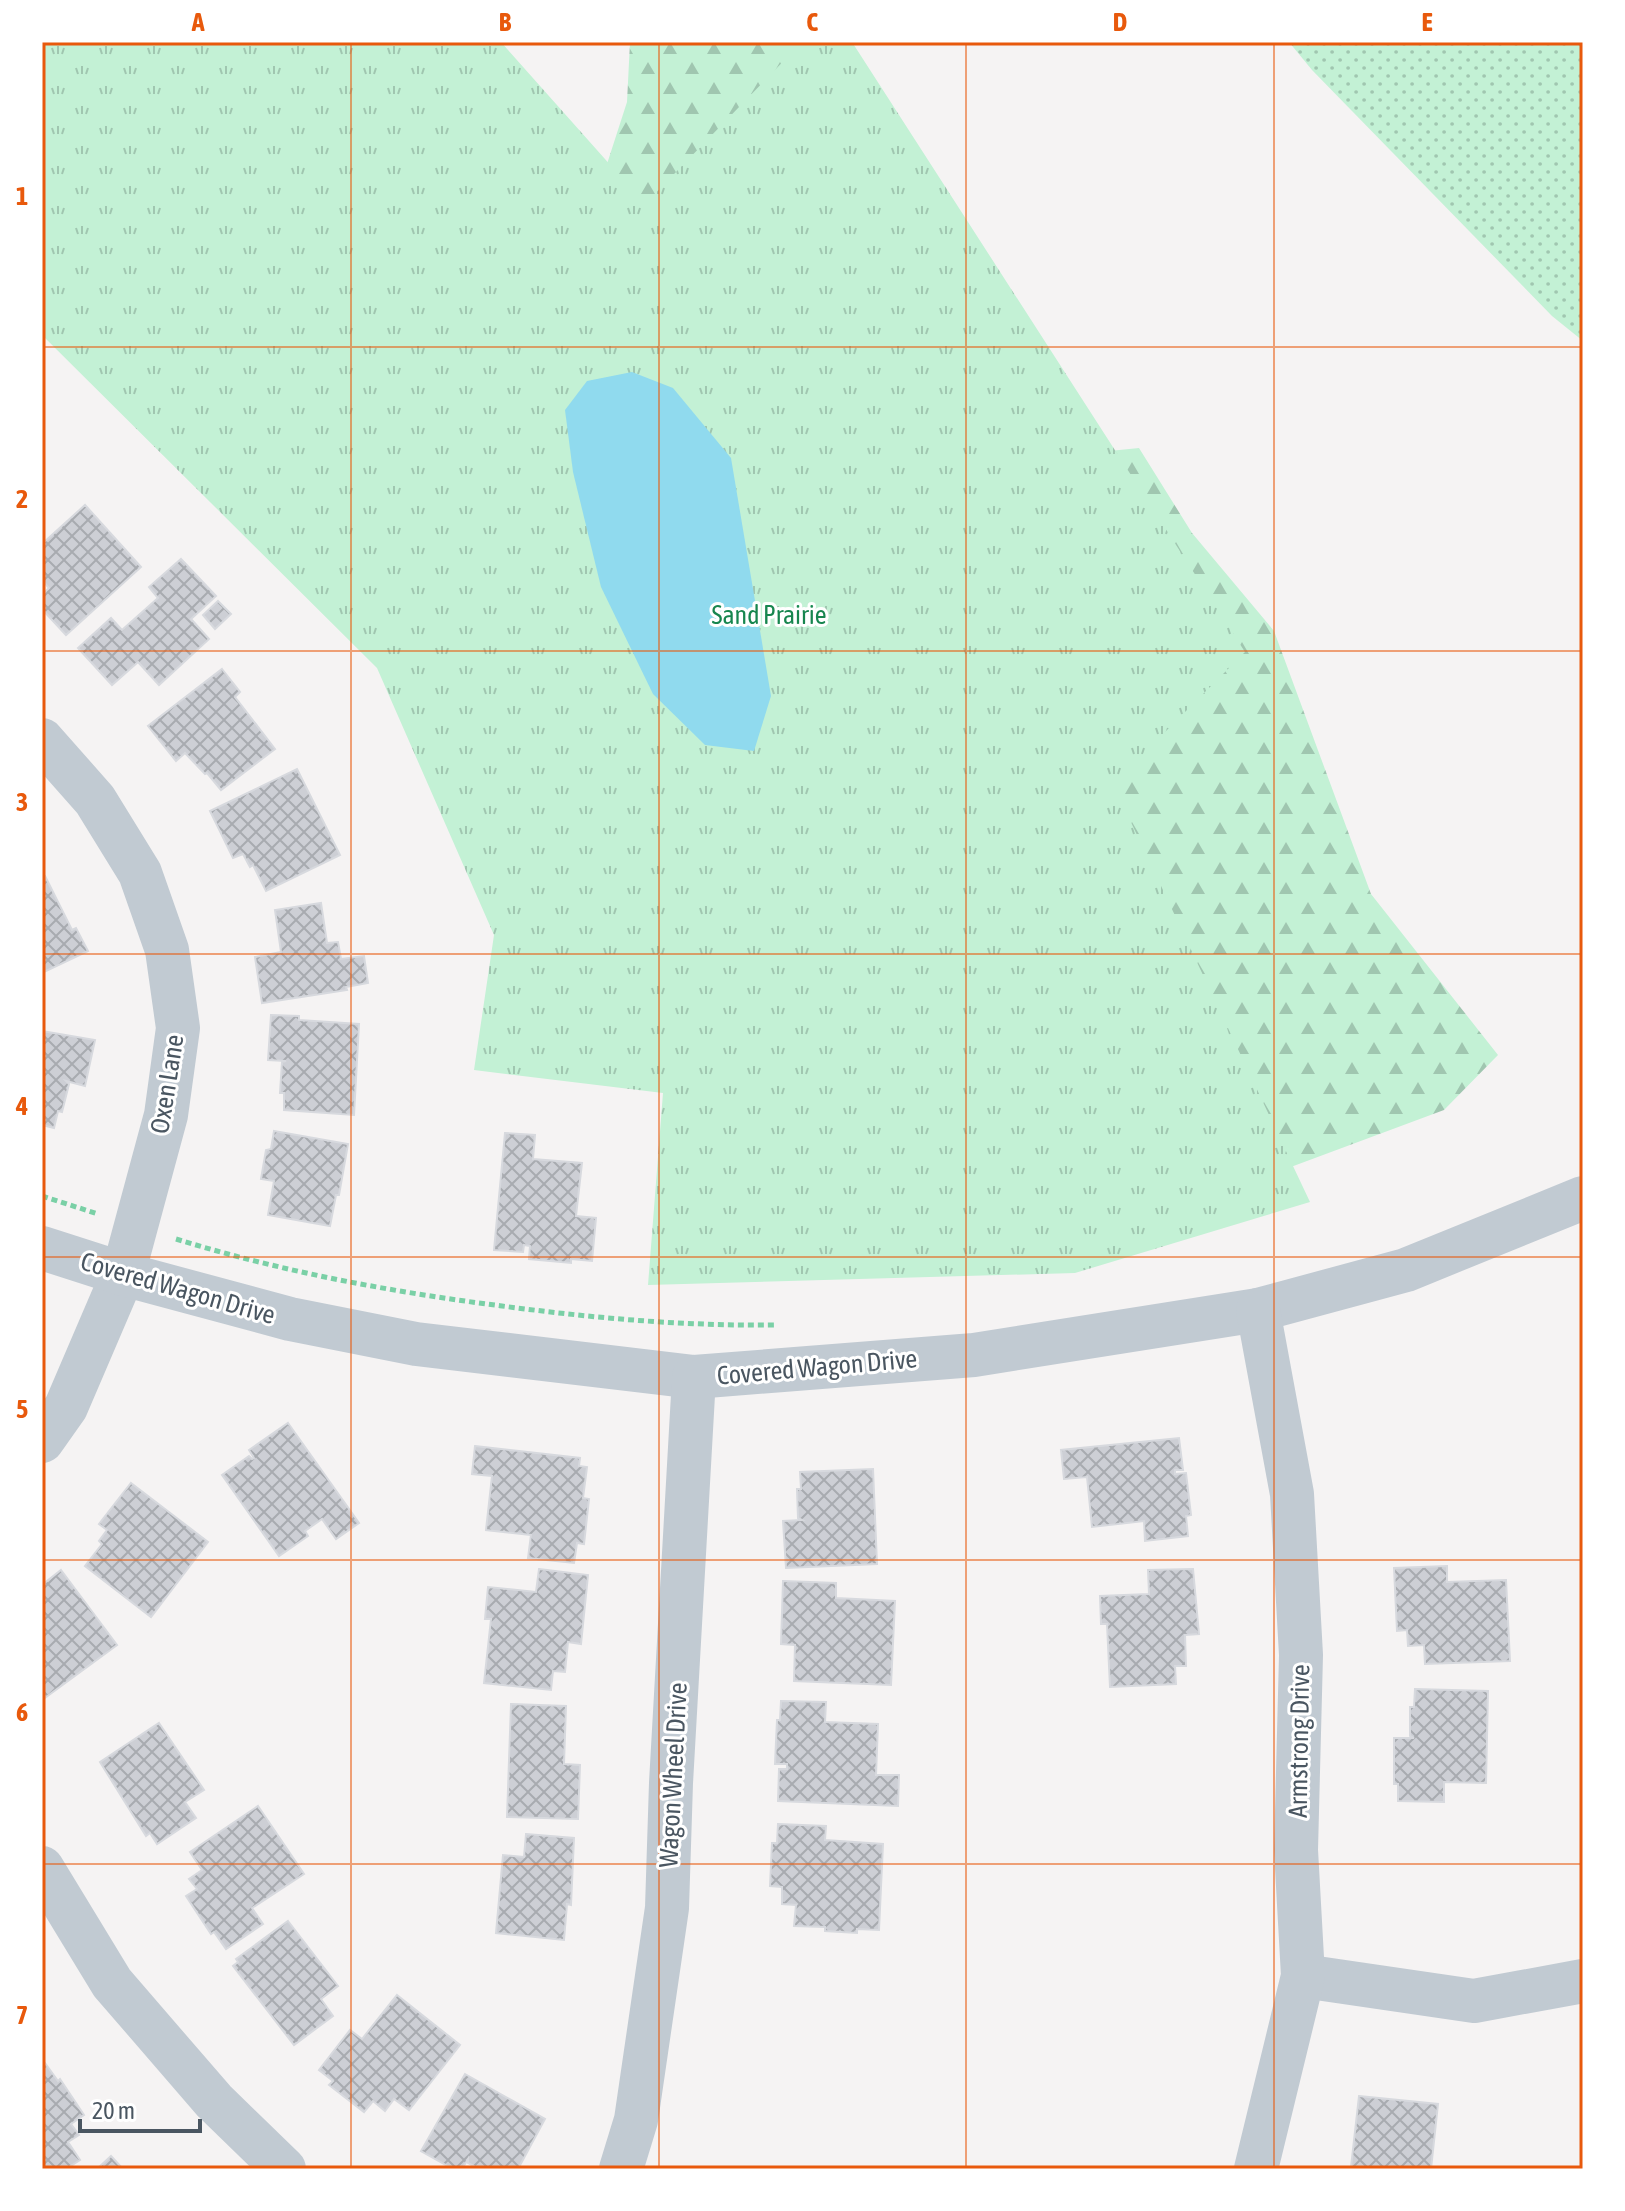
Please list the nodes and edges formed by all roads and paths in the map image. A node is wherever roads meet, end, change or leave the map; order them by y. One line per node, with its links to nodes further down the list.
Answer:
1 (42, 740): 4 (street, Oxen Lane)
2 (42, 1196): 4 (path)
3 (1583, 1198): 7 (street, Covered Wagon Drive)
4 (136, 1226): 6 (street, Oxen Lane); 8 (path)
5 (42, 1248): 6 (street, Covered Wagon Drive)
6 (123, 1274): 9 (street, Covered Wagon Drive); 10 (street, Oxen Lane)
7 (1258, 1310): 9 (street, Covered Wagon Drive); 12 (street, Armstrong Drive)
8 (787, 1325)
9 (694, 1377): 15 (street, Wagon Wheel Drive)
10 (42, 1441)
11 (42, 1868): 14 (street)
12 (1303, 1976): 13 (street); 16 (street, Armstrong Drive)
13 (1583, 1981)
14 (284, 2169)
15 (621, 2169)
16 (1256, 2169)

